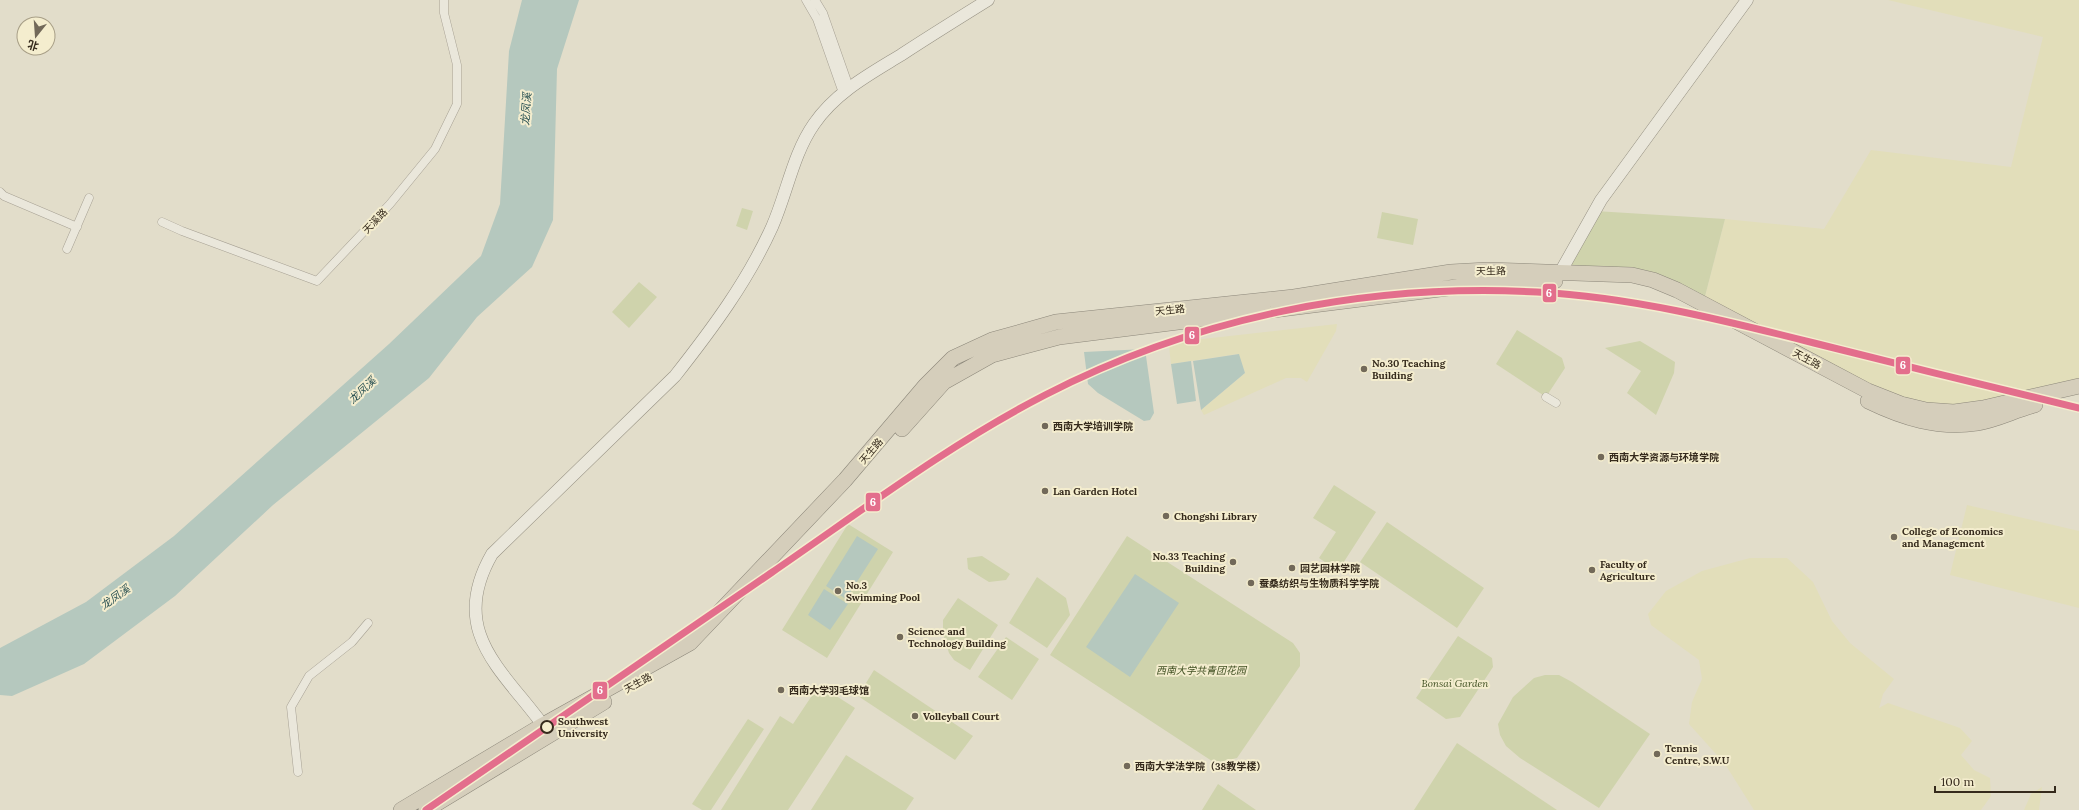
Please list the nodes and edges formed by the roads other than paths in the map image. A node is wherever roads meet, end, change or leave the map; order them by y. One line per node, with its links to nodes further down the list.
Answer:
1 (444, 0): 9 (street, 天溪路)
2 (806, 0): 6 (street)
3 (815, 0): 6 (street)
4 (988, 0): 6 (street)
5 (1747, 0): 12 (street)
6 (846, 90): 18 (street)
7 (0, 192): 10 (street)
8 (89, 198): 10 (street)
9 (162, 222)
10 (76, 227): 11 (street)
11 (67, 249)
12 (1561, 272): 13 (highway, 天生路); 18 (highway, 天生路)
13 (2079, 386)
14 (2079, 395): 18 (highway, 天生路)
15 (1546, 397): 16 (street)
16 (1556, 403)
17 (368, 623): 19 (street)
18 (546, 730): 20 (highway, 天生路); 21 (highway, 天生路)
19 (298, 772)
20 (401, 810)
21 (426, 810)

